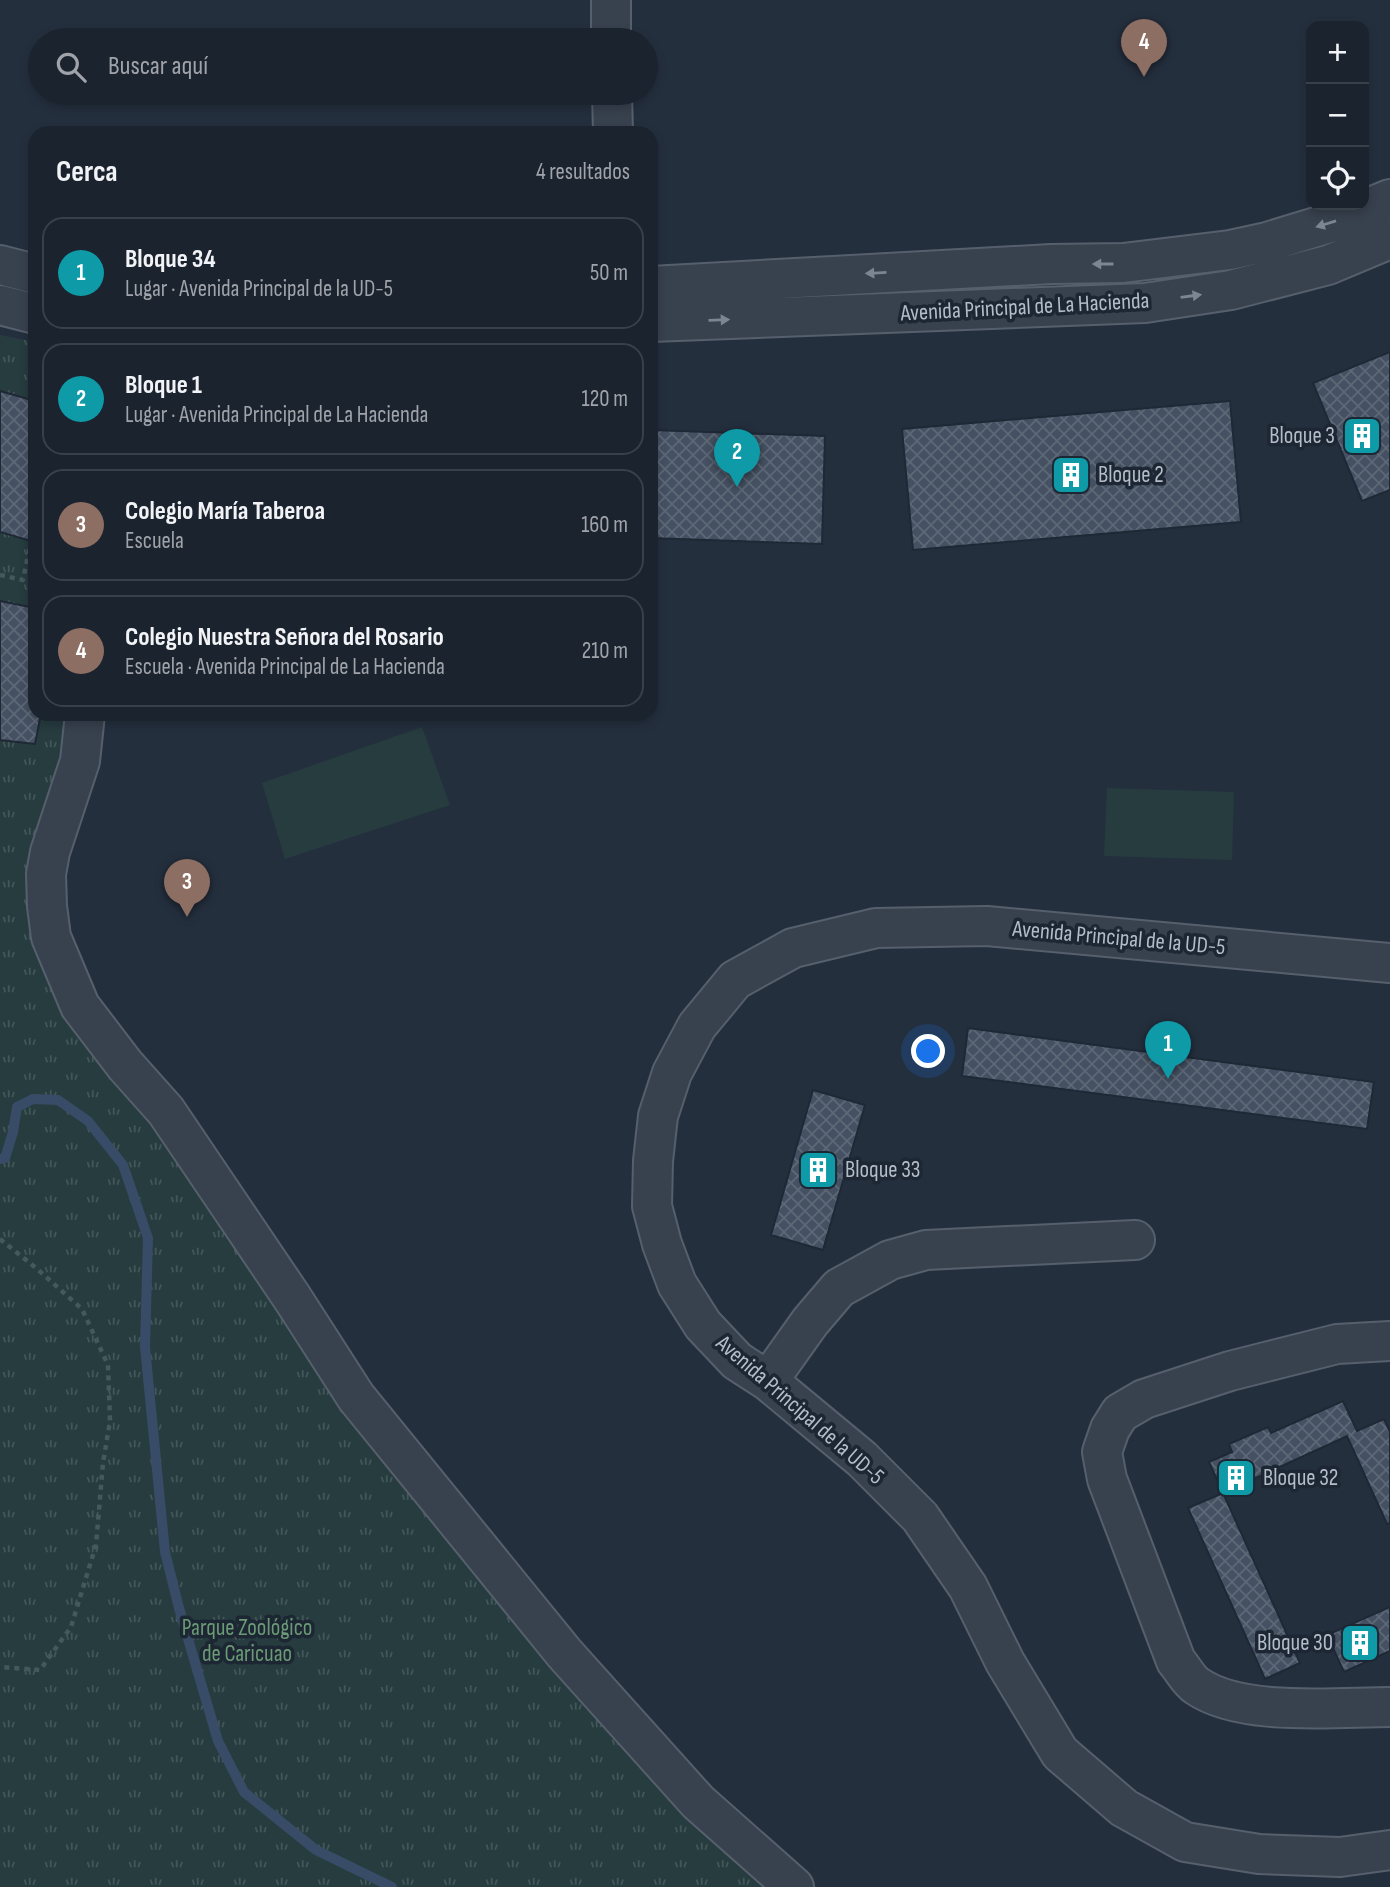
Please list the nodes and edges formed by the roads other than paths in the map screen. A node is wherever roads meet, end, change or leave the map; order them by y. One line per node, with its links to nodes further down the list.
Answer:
1 (611, 0): 2 (street)
2 (611, 28)
3 (612, 105): 4 (street)
4 (613, 126)
5 (1390, 199): 9 (street, Avenida Principal de La Hacienda, one-way to 9)
6 (1390, 239): 12 (street, Avenida Principal de La Hacienda, one-way to 6)
7 (0, 265): 8 (street)
8 (28, 272)
9 (658, 286)
10 (0, 305): 11 (street)
11 (28, 312)
12 (658, 323)
13 (84, 721): 20 (street)
14 (1390, 963): 17 (street, Avenida Principal de la UD-5)
15 (1135, 1240): 17 (street)
16 (1390, 1341): 18 (street)
17 (768, 1381): 19 (street, Avenida Principal de la UD-5)
18 (1390, 1707)
19 (1390, 1850)
20 (794, 1887)

